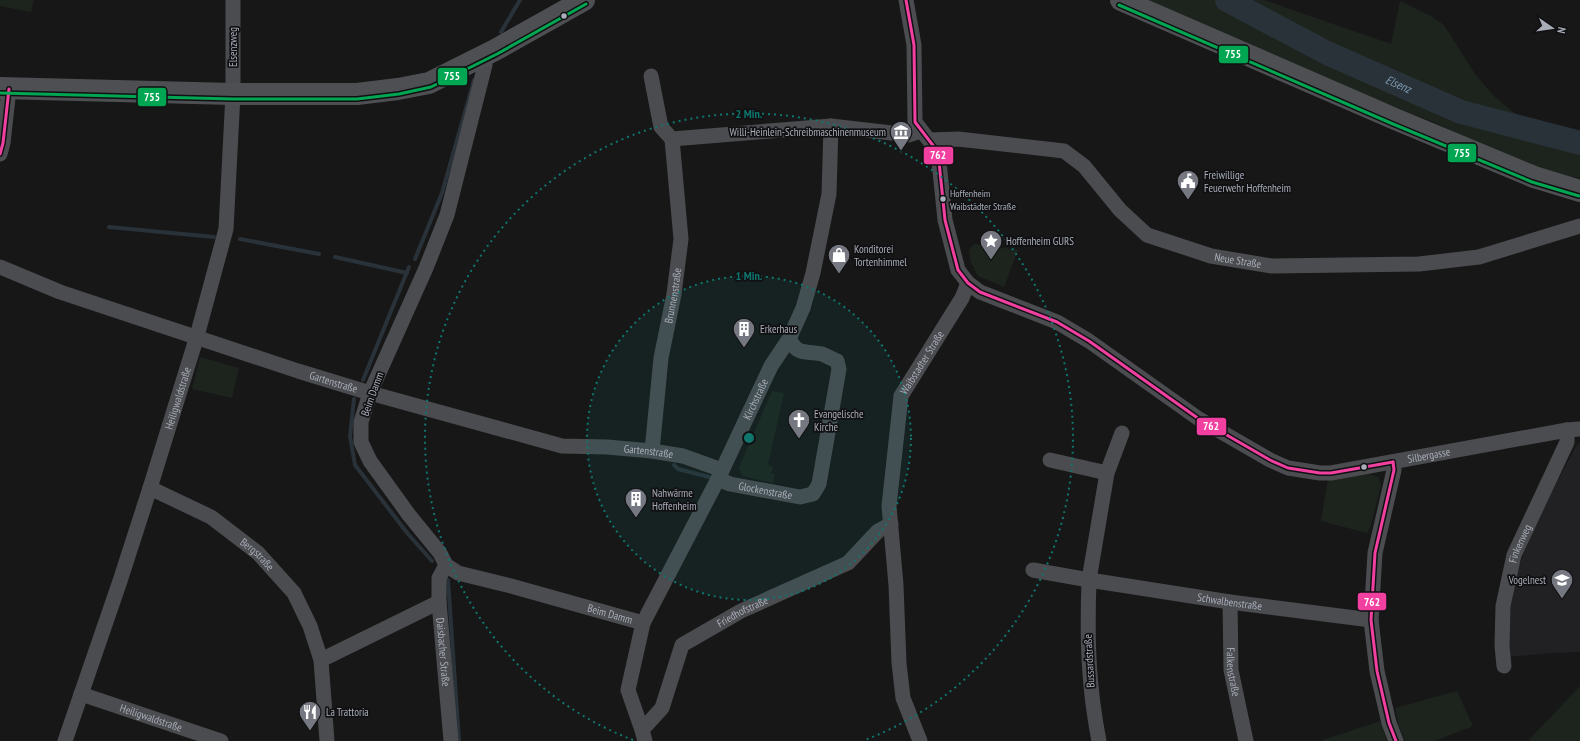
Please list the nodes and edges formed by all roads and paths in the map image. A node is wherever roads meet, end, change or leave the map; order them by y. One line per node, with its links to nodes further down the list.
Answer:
1 (233, 0): 8 (street, Elsenzweg)
2 (584, 0): 5 (main road)
3 (906, 0): 10 (street)
4 (1121, 0): 13 (main road)
5 (484, 55): 8 (main road); 19 (street, Beim Damm)
6 (651, 76): 11 (street)
7 (4, 88): 8 (main road); 12 (street)
8 (233, 94): 17 (street, Heiligwaldstraße)
9 (831, 126): 10 (street, Neue Straße); 11 (street, Neue Straße); 18 (street, Kirchstraße)
10 (926, 135): 14 (street, Neue Straße); 16 (street)
11 (672, 139): 22 (street, Brunnenstraße)
12 (0, 154)
13 (1580, 191)
14 (1580, 226)
15 (0, 267): 17 (street, Gartenstraße)
16 (968, 283): 24 (street, Silbergasse); 28 (street, Waibstadter Straße)
17 (197, 336): 19 (street, Gartenstraße); 27 (street, Heiligwaldstraße)
18 (789, 339): 26 (street, Kirchstraße); 26 (street, Glockenstraße)
19 (370, 393): 22 (street, Gartenstraße); 29 (street, Beim Damm)
20 (1573, 429): 24 (street, Silbergasse); 37 (street, Finkenweg)
21 (1122, 433): 25 (street, Bussardstraße)
22 (652, 451): 26 (street, Gartenstraße)
23 (1050, 460): 25 (street)
24 (1393, 462): 34 (street)
25 (1107, 473): 31 (street, Bussardstraße)
26 (720, 474): 35 (street, Kirchstraße)
27 (150, 488): 36 (street, Bergstraße); 38 (street, Heiligwaldstraße)
28 (891, 524): 39 (street, Friedhofstraße); 44 (street, Waibstadter Straße)
29 (446, 565): 32 (street, Daisbacher Straße); 35 (street, Beim Damm)
30 (1033, 570): 31 (street)
31 (1089, 580): 33 (street, Schwalbenstraße); 45 (street, Bussardstraße)
32 (439, 602): 36 (street); 43 (street, Daisbacher Straße)
33 (1230, 602): 34 (street, Schwalbenstraße); 46 (street, Falkenstraße)
34 (1371, 620): 47 (street)
35 (643, 623): 39 (street, Kirchstraße)
36 (321, 660): 42 (street, Bergstraße)
37 (1504, 666)
38 (81, 694): 40 (street, Heiligwaldstraße); 41 (street, Heiligwaldstraße)
39 (644, 735)
40 (66, 741)
41 (221, 741)
42 (327, 741)
43 (451, 741)
44 (920, 741)
45 (1099, 741)
46 (1246, 741)
47 (1396, 741)

